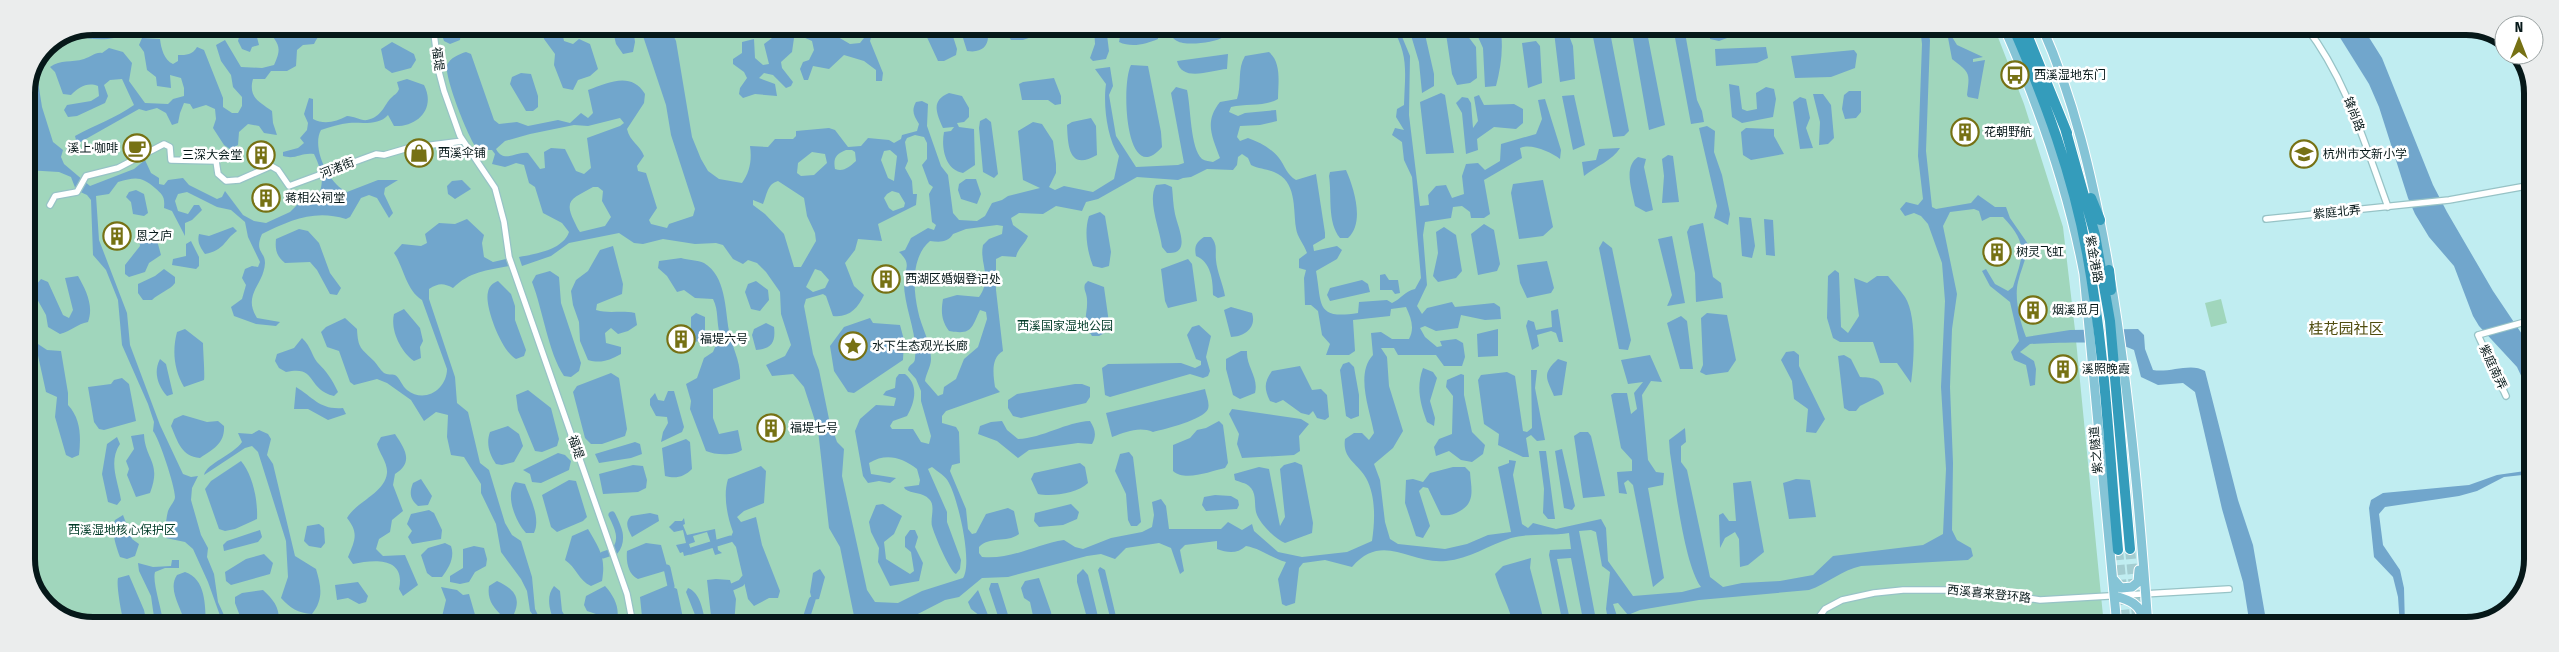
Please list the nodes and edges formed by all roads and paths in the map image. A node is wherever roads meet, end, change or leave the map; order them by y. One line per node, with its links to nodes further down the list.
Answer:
1 (434, 35): 9 (street, 福堤)
2 (2007, 35): 15 (main road, 紫金港路)
3 (2016, 35): 8 (highway)
4 (2027, 35): 7 (highway)
5 (2045, 35): 14 (main road, 紫金港路)
6 (2311, 35): 12 (street, 锋尚路)
7 (2065, 128): 14 (highway); 18 (highway, 紫金港路)
8 (2054, 130): 15 (highway); 19 (highway, 紫金港路)
9 (463, 141): 11 (street, 河渚街); 31 (street, 福堤)
10 (2524, 186): 12 (street, 紫庭北弄)
11 (50, 205)
12 (2388, 207): 13 (street, 紫庭北弄)
13 (2266, 219)
14 (2100, 220): 16 (main road, 紫金港路)
15 (2075, 225): 17 (main road, 紫金港路)
16 (2109, 270): 18 (highway)
17 (2084, 274): 19 (highway)
18 (2114, 321): 21 (highway, 紫金港路)
19 (2094, 322): 22 (highway, 紫之隧道)
20 (2524, 322): 23 (street, 紫庭南弄)
21 (2117, 348): 24 (main road, 紫金港路); 25 (highway, 紫之隧道)
22 (2096, 349): 26 (highway, 紫之隧道); 27 (main road)
23 (2506, 396)
24 (2132, 436): 27 (main road); 29 (main road, 紫金港路)
25 (2130, 548)
26 (2118, 550)
27 (2114, 577): 30 (main road)
28 (2229, 589): 29 (street, 西溪喜来登环路)
29 (2146, 595): 30 (street, 西溪喜来登环路); 35 (main road, 紫金港路)
30 (2115, 596): 32 (street, 西溪喜来登环路); 33 (main road); 34 (main road)
31 (631, 617)
32 (1820, 617)
33 (2116, 617)
34 (2143, 617)
35 (2147, 617)

